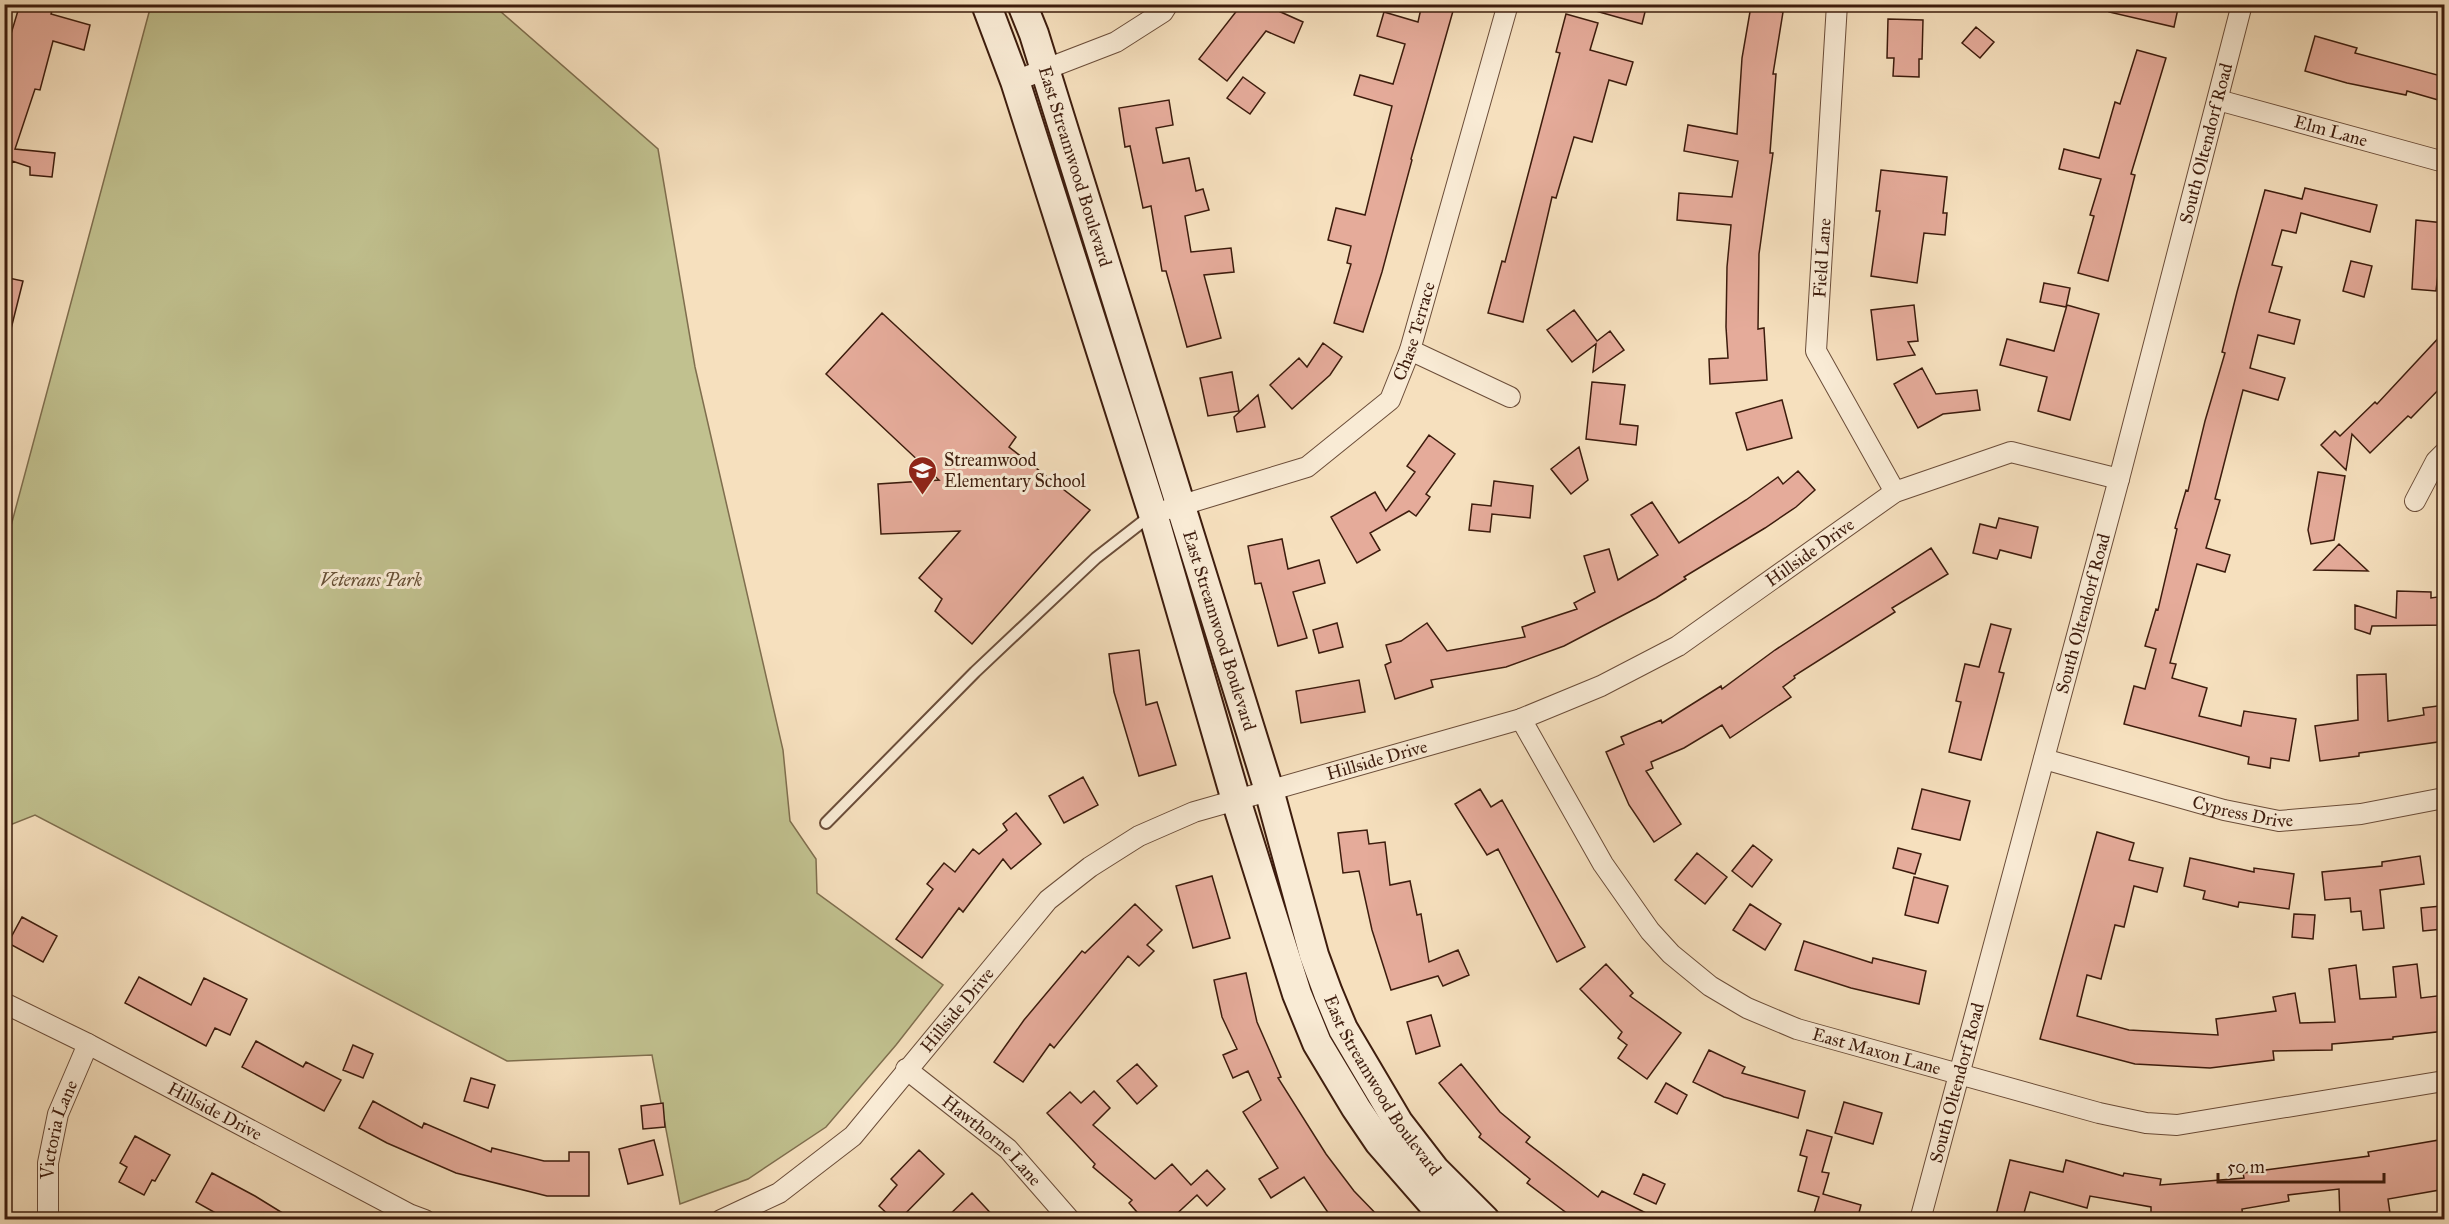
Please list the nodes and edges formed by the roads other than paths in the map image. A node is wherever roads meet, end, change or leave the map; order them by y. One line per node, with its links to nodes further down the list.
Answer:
1 (986, 4): 8 (street, East Streamwood Boulevard)
2 (1022, 4): 7 (street, East Streamwood Boulevard)
3 (1168, 4): 7 (street)
4 (1508, 4): 11 (street, Chase Terrace)
5 (1838, 4): 15 (street, Field Lane)
6 (2242, 4): 9 (street, South Oltendorf Road)
7 (1045, 69): 8 (street); 17 (street, East Streamwood Boulevard)
8 (1015, 81): 18 (street, East Streamwood Boulevard)
9 (2218, 100): 10 (street, Elm Lane); 14 (street, South Oltendorf Road)
10 (2445, 162)
11 (1410, 351): 12 (street); 17 (street, Chase Terrace)
12 (1510, 397)
13 (2445, 453): 16 (street)
14 (2119, 479): 15 (street, Hillside Drive); 20 (street, South Oltendorf Road)
15 (1895, 492): 19 (street, Hillside Drive)
16 (2415, 501)
17 (1180, 505): 18 (street, Chase Terrace); 21 (street, East Streamwood Boulevard)
18 (1153, 514): 23 (street, East Streamwood Boulevard); 24 (lane)
19 (1521, 719): 21 (street, Hillside Drive); 28 (street, East Maxon Lane)
20 (2044, 759): 22 (street, Cypress Drive); 28 (street, South Oltendorf Road)
21 (1269, 790): 23 (street, Hillside Drive); 35 (street, East Streamwood Boulevard)
22 (2445, 798)
23 (1236, 800): 27 (street, Hillside Drive); 34 (street, East Streamwood Boulevard)
24 (826, 824)
25 (4, 1003): 26 (street, Hillside Drive)
26 (88, 1044): 31 (street, Victoria Lane); 32 (street, Hillside Drive)
27 (906, 1070): 30 (street, Hillside Drive); 33 (street, Hawthorne Lane)
28 (1961, 1073): 29 (street, East Maxon Lane); 36 (street, South Oltendorf Road)
29 (2445, 1081)
30 (728, 1218)
31 (48, 1220)
32 (425, 1220)
33 (1070, 1220)
34 (1447, 1220)
35 (1485, 1220)
36 (1920, 1220)

